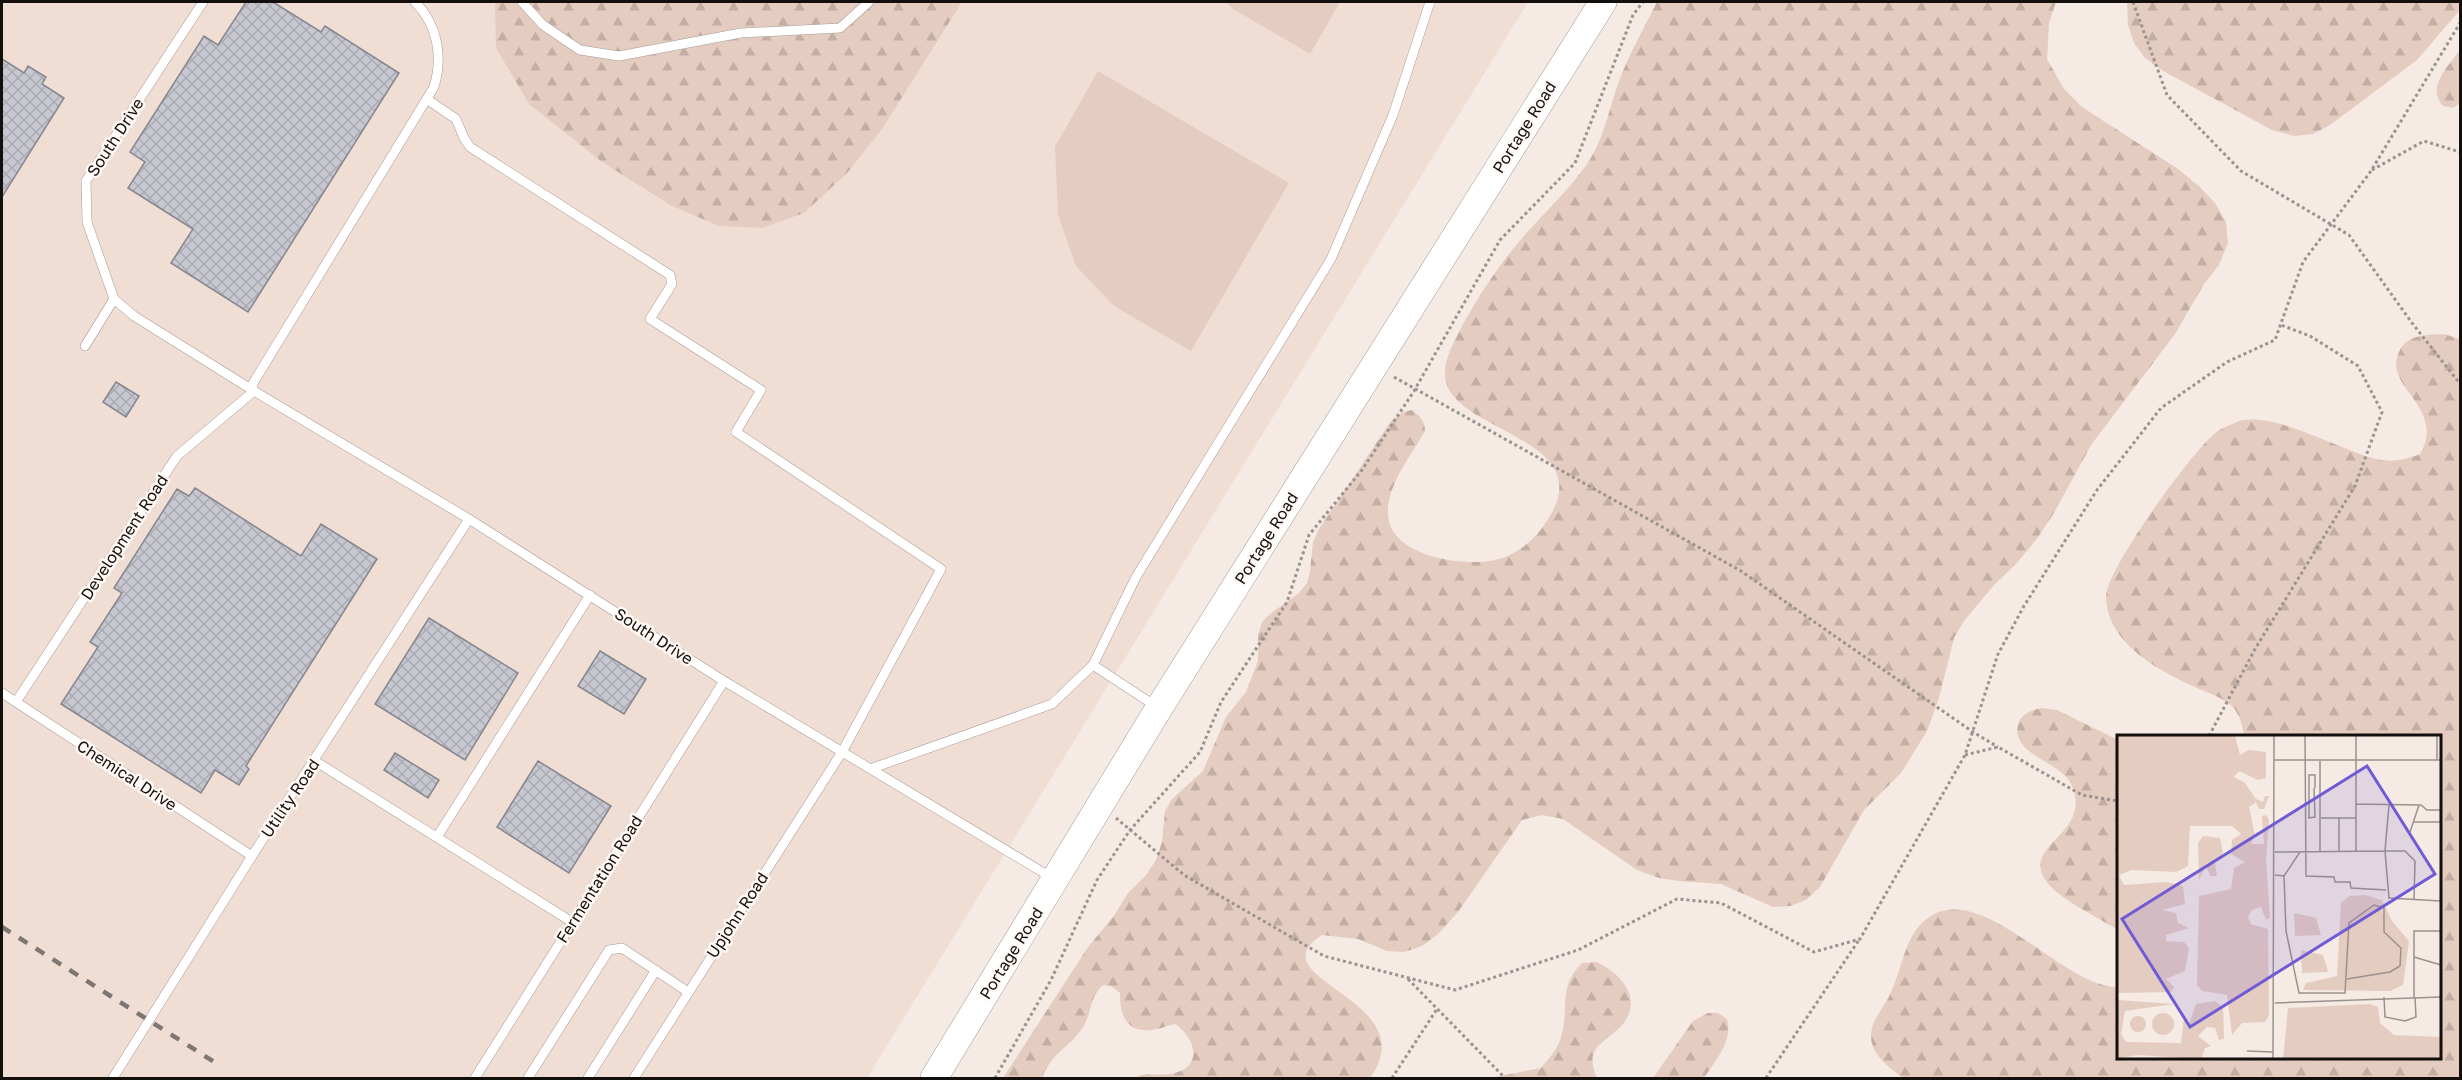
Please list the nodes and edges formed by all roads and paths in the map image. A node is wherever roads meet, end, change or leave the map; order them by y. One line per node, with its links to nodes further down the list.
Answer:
1 (203, 2): 14 (lane, South Drive)
2 (415, 2): 10 (lane)
3 (522, 2): 4 (lane)
4 (869, 2)
5 (1430, 2): 23 (lane)
6 (1603, 2): 17 (main road, Portage Road)
7 (1643, 2): 20 (path)
8 (2133, 2): 13 (path)
9 (2460, 23): 12 (path)
10 (428, 100): 19 (lane); 31 (lane, Upjohn Road)
11 (2460, 152): 12 (path)
12 (2371, 171): 13 (path)
13 (2331, 224): 15 (path); 18 (path)
14 (114, 299): 16 (lane); 19 (lane, South Drive)
15 (2280, 325): 28 (path); 29 (path)
16 (85, 346)
17 (1375, 364): 20 (path); 27 (main road, Portage Road)
18 (2460, 382)
19 (254, 391): 21 (lane, South Drive); 26 (lane, Development Road)
20 (1414, 391): 28 (path); 37 (path)
21 (469, 519): 22 (lane, South Drive); 33 (lane, Utility Road)
22 (591, 595): 24 (lane, South Drive); 38 (lane)
23 (1093, 665): 27 (lane); 34 (lane)
24 (724, 681): 31 (lane, South Drive); 41 (lane, Fermentation Road)
25 (2, 693): 26 (lane, Chemical Drive)
26 (16, 702): 39 (lane, Chemical Drive)
27 (1159, 708): 36 (main road, Portage Road)
28 (1973, 732): 30 (path); 32 (path)
29 (2210, 735)
30 (1998, 747): 32 (path); 35 (path)
31 (842, 752): 34 (lane, South Drive); 45 (lane, Upjohn Road)
32 (1965, 756): 42 (path)
33 (315, 761): 38 (lane); 39 (lane, Utility Road)
34 (873, 768): 40 (lane, South Drive)
35 (2117, 801)
36 (1101, 805): 37 (path); 40 (main road, Portage Road)
37 (1130, 830): 44 (path); 53 (path)
38 (437, 837): 41 (lane)
39 (252, 856): 47 (lane, Utility Road)
40 (1056, 881): 52 (main road, Portage Road)
41 (572, 922): 48 (lane, Fermentation Road)
42 (1860, 939): 44 (path); 56 (path)
43 (656, 970): 45 (lane); 49 (lane); 50 (lane)
44 (1406, 977): 46 (path)
45 (688, 992): 51 (lane, Upjohn Road)
46 (1437, 1010): 54 (path); 55 (path)
47 (113, 1078)
48 (475, 1078)
49 (528, 1078)
50 (588, 1078)
51 (634, 1078)
52 (934, 1078)
53 (994, 1078)
54 (1392, 1078)
55 (1505, 1078)
56 (1766, 1078)

